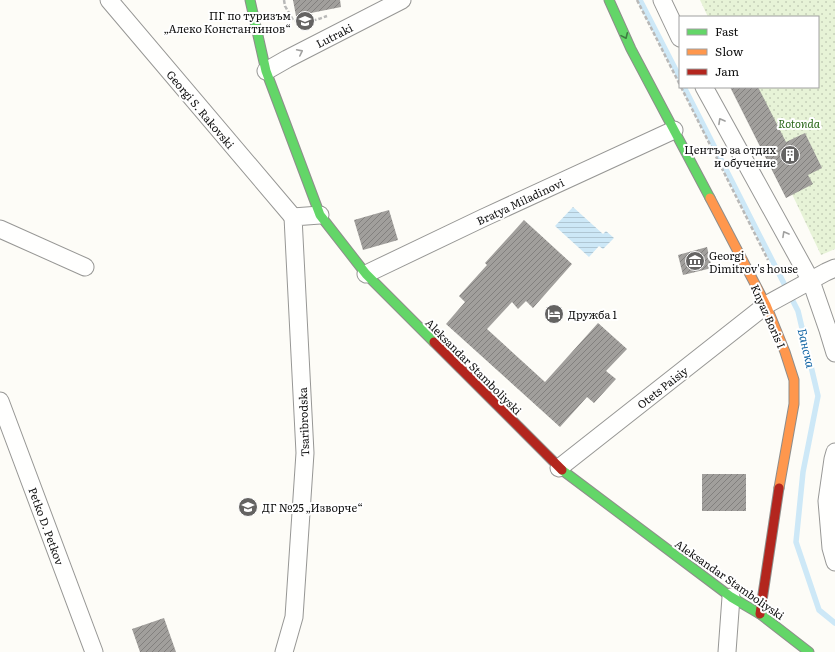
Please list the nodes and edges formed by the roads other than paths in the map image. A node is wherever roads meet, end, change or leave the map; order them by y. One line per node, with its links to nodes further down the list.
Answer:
1 (110, 0): 11 (street, Georgi S. Rakovski)
2 (250, 0): 7 (street, Aleksandar Stamboliyski)
3 (402, 0): 7 (street, Lutraki, one-way to 3)
4 (609, 0): 9 (street, Knyaz Boris I, one-way to 9)
5 (662, 0): 6 (street)
6 (679, 36)
7 (266, 71): 10 (street, Aleksandar Stamboliyski)
8 (705, 88): 16 (street, one-way to 8)
9 (674, 130): 15 (street, Bratya Miladinovi); 17 (street, Knyaz Boris I)
10 (320, 216): 11 (street); 15 (street, Aleksandar Stamboliyski)
11 (293, 217): 26 (street, Tsaribrodska)
12 (0, 229): 13 (street)
13 (85, 267)
14 (835, 268): 16 (street)
15 (366, 274): 21 (street, Aleksandar Stamboliyski)
16 (808, 282): 17 (street, Otets Paisiy); 18 (street)
17 (772, 302): 21 (street, Otets Paisiy); 24 (street, Knyaz Boris I)
18 (835, 353)
19 (0, 400): 25 (street, Petko D. Petkov)
20 (835, 452): 22 (street)
21 (559, 468): 23 (street, Aleksandar Stamboliyski)
22 (835, 562)
23 (731, 597): 24 (street, Aleksandar Stamboliyski); 27 (street)
24 (760, 614): 28 (street, Aleksandar Stamboliyski)
25 (94, 652)
26 (284, 652)
27 (727, 652)
28 (809, 652)

